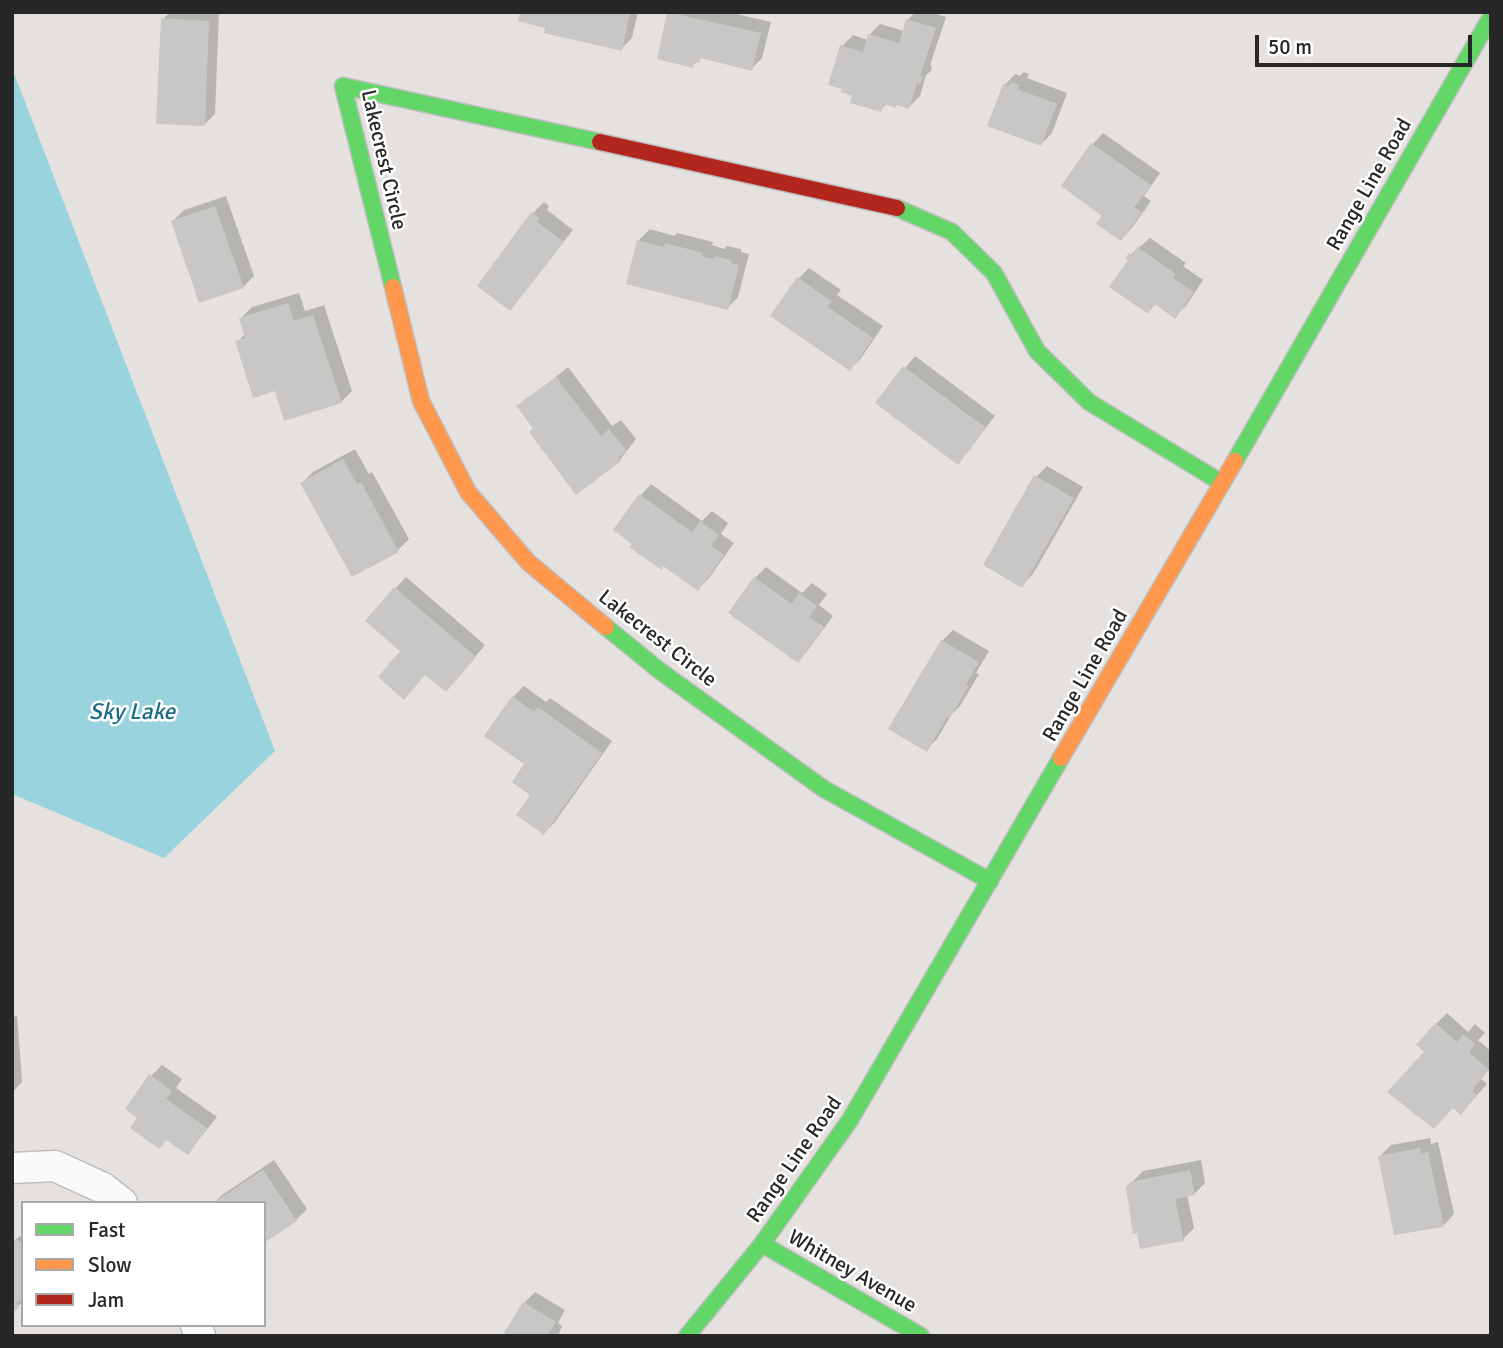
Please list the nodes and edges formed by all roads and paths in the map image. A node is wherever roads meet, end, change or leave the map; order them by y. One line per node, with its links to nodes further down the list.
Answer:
1 (1491, 17): 2 (street, Range Line Road)
2 (1222, 483): 3 (street, Range Line Road); 3 (street, Lakecrest Circle)
3 (990, 881): 6 (street, Range Line Road)
4 (12, 1168): 5 (street)
5 (119, 1201)
6 (762, 1244): 7 (street, Range Line Road); 8 (street, Whitney Avenue)
7 (687, 1336)
8 (921, 1336)

